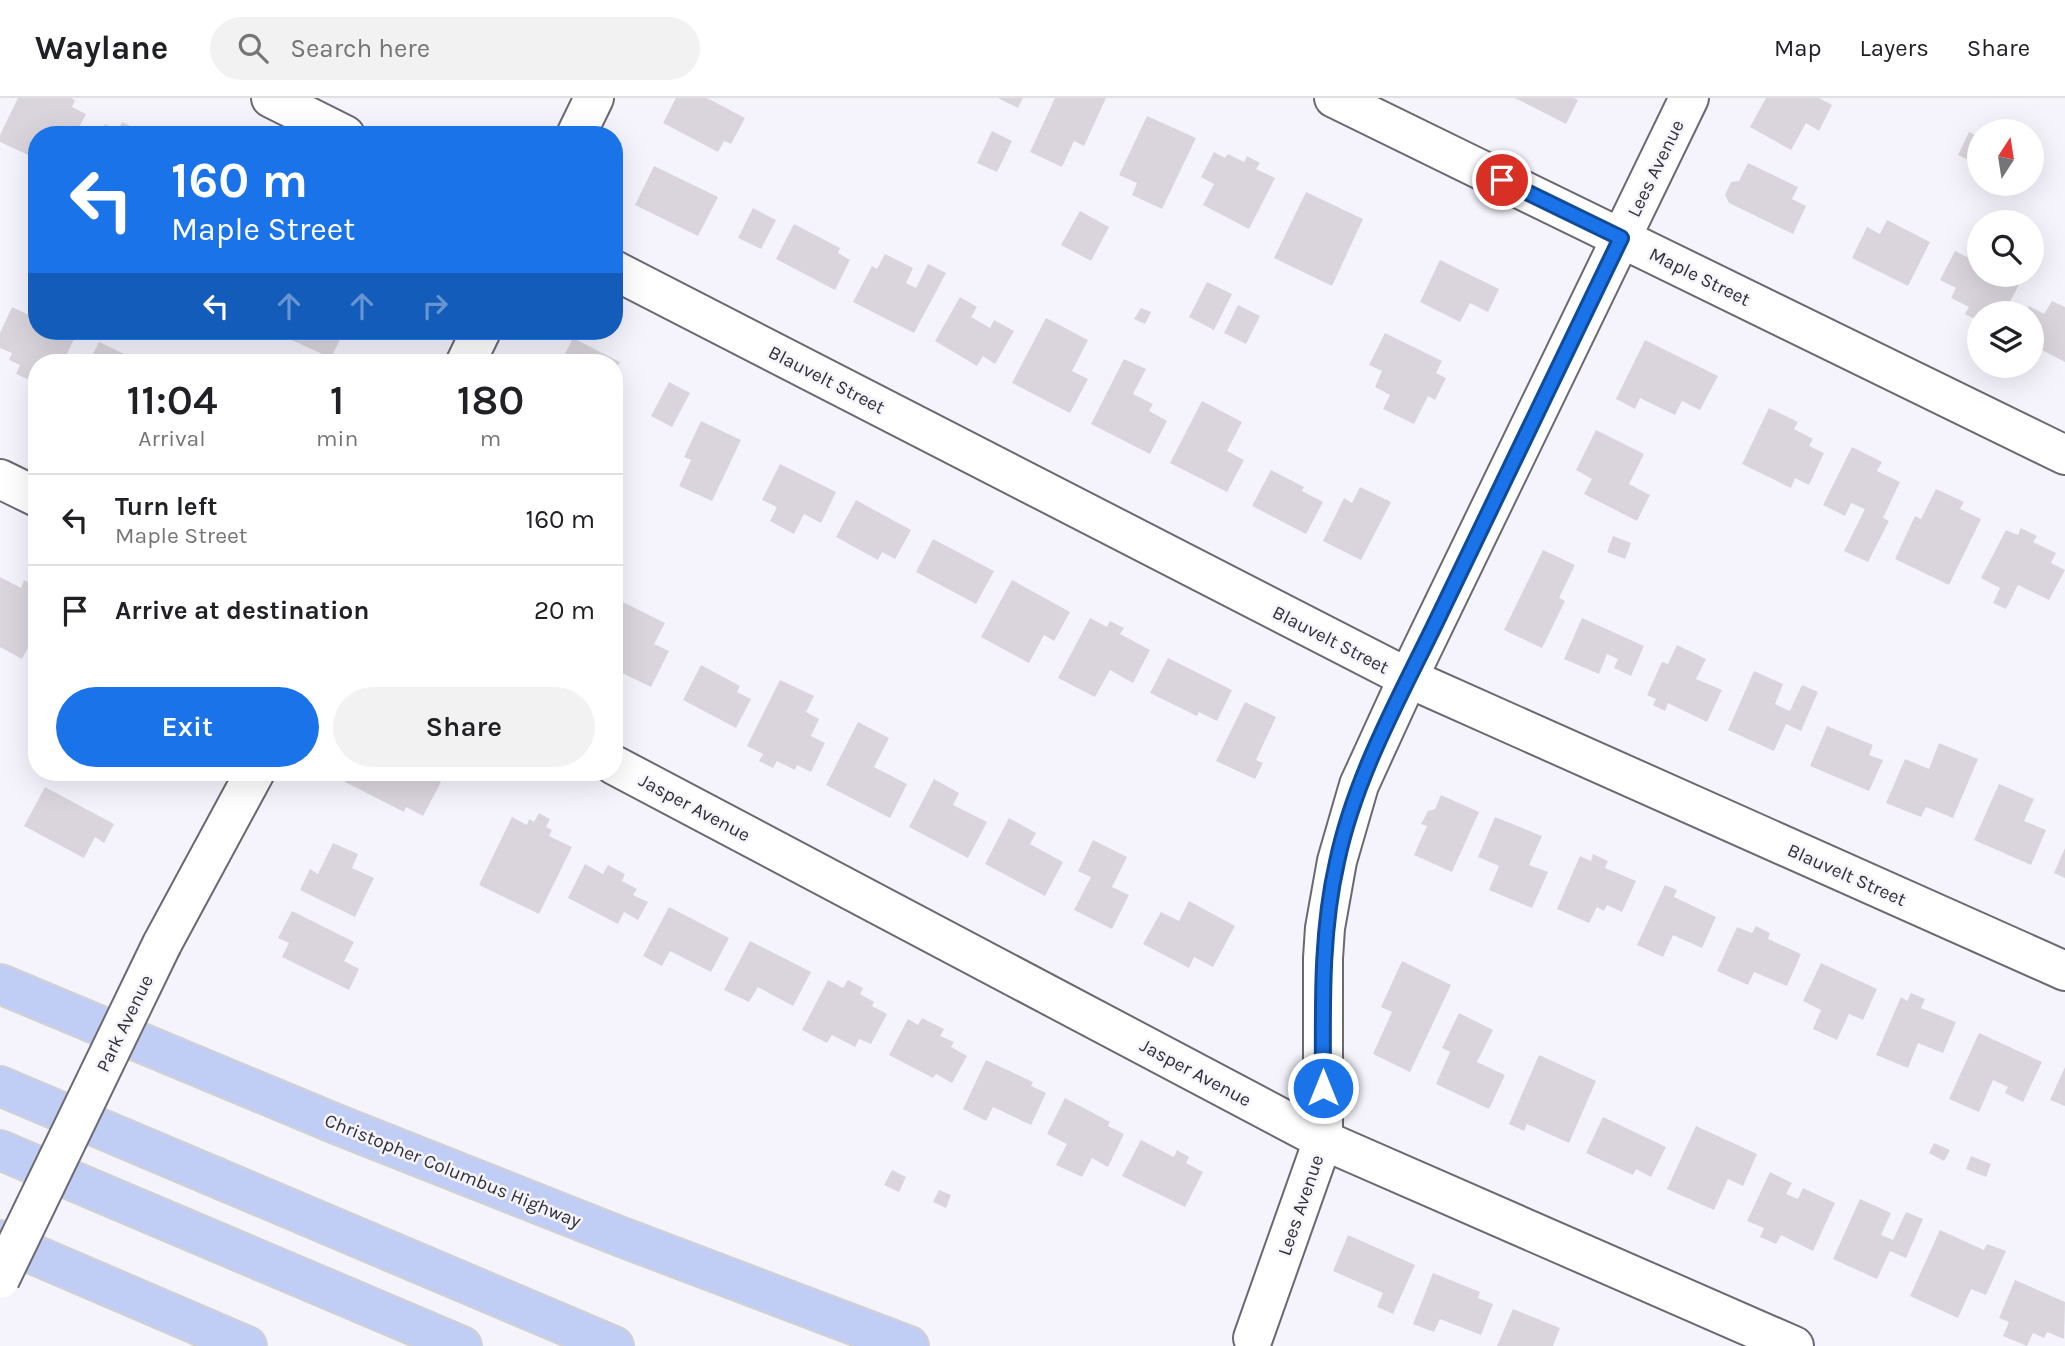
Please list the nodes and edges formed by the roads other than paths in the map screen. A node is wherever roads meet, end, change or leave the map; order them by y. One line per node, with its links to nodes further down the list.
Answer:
1 (271, 98): 5 (street)
2 (594, 98): 6 (street)
3 (1334, 98): 7 (street, Maple Street)
4 (1689, 98): 7 (street, Lees Avenue)
5 (327, 126)
6 (580, 126)
7 (1621, 238): 9 (street, Maple Street); 12 (street, Lees Avenue)
8 (623, 275): 12 (street, Blauvelt Street)
9 (2065, 454)
10 (0, 479): 11 (street)
11 (28, 493)
12 (1408, 678): 15 (street, Blauvelt Street); 18 (street, Lees Avenue)
13 (623, 770): 18 (street, Jasper Avenue)
14 (250, 781): 21 (street, Park Avenue, bridge)
15 (2065, 971)
16 (0, 984): 26 (highway, Christopher Columbus Highway)
17 (0, 1087): 25 (highway)
18 (1323, 1140): 22 (street, Lees Avenue); 27 (street, Jasper Avenue)
19 (0, 1150): 24 (highway)
20 (0, 1240): 23 (highway)
21 (0, 1279)
22 (1253, 1338)
23 (247, 1346)
24 (462, 1346)
25 (614, 1346)
26 (909, 1346)
27 (1794, 1346)

